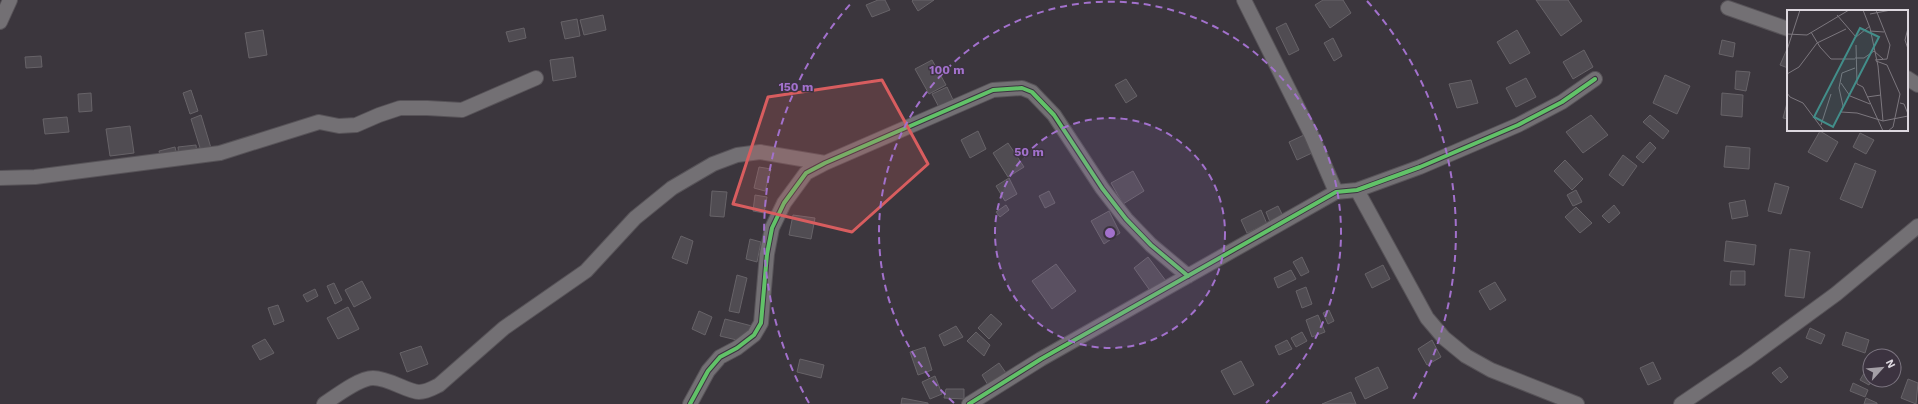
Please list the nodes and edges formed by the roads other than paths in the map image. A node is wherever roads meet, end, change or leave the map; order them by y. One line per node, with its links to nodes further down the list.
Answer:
1 (10, 0): 4 (street)
2 (1244, 0): 13 (street)
3 (1728, 7): 5 (street)
4 (0, 22)
5 (1787, 29)
6 (536, 78): 11 (street)
7 (1595, 79): 12 (street)
8 (1908, 79): 9 (street)
9 (1918, 85)
10 (825, 163): 15 (street); 16 (street); 17 (street)
11 (0, 178)
12 (1357, 190): 13 (street); 19 (street)
13 (1336, 192): 15 (street)
14 (1918, 226): 20 (street)
15 (1188, 276): 18 (street)
16 (324, 404)
17 (690, 404)
18 (969, 404)
19 (1577, 404)
20 (1681, 404)

